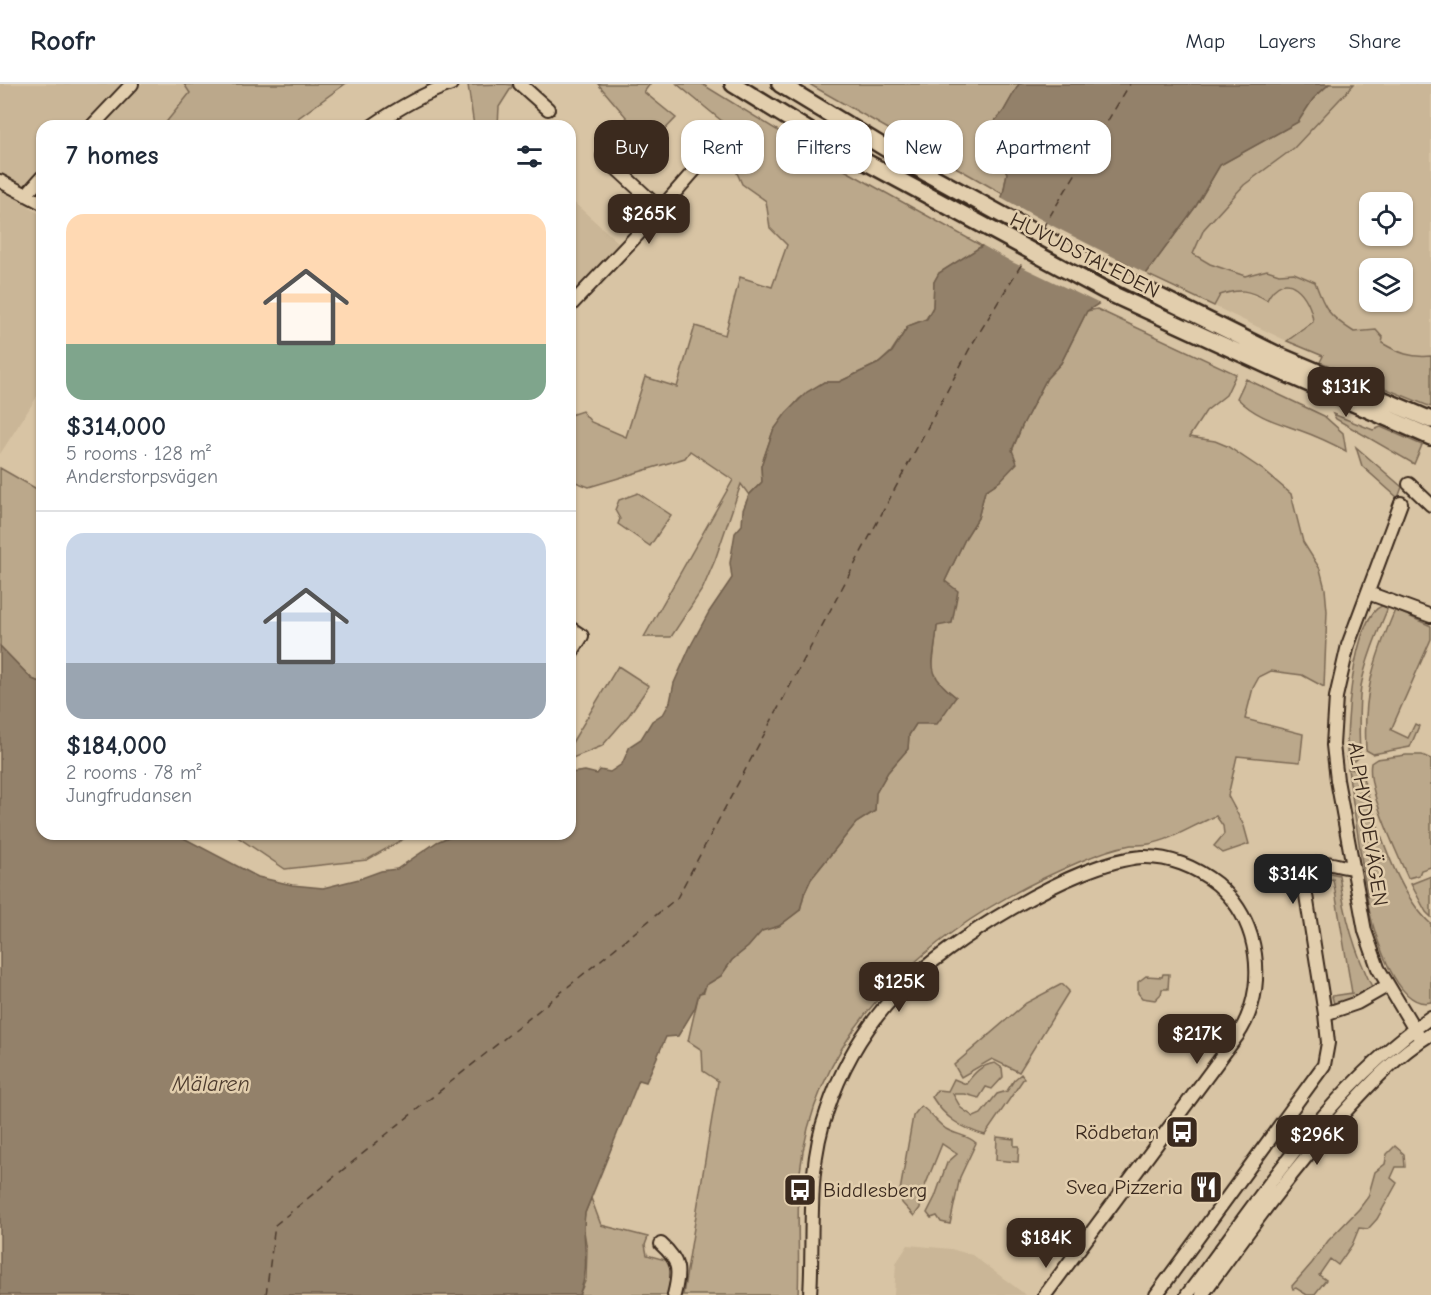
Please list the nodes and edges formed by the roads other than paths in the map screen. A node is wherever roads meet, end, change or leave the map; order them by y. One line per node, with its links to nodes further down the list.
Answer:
1 (132, 84): 7 (street)
2 (451, 84): 8 (street)
3 (520, 84): 6 (street)
4 (733, 84): 17 (main road, HUVUDSTALEDEN)
5 (780, 84): 17 (main road, HUVUDSTALEDEN)
6 (548, 109)
7 (98, 120)
8 (381, 120)
9 (622, 174): 15 (street)
10 (690, 174): 15 (street)
11 (0, 181): 13 (street)
12 (36, 184): 13 (street)
13 (26, 195): 14 (street)
14 (36, 200)
15 (659, 208): 16 (street)
16 (576, 300)
17 (1278, 363): 18 (main road, HUVUDSTALEDEN); 19 (main road, HUVUDSTALEDEN)
18 (1431, 420)
19 (1431, 437)
20 (1409, 484): 22 (street)
21 (1401, 503): 23 (street, ALPHYDDEVÄGEN)
22 (1431, 505)
23 (1368, 593): 24 (street); 27 (street, ALPHYDDEVÄGEN)
24 (1431, 616)
25 (576, 632): 26 (street)
26 (576, 646)
27 (1353, 868): 28 (street, ALPHYDDEVÄGEN); 29 (street)
28 (1387, 986): 29 (street); 31 (street, ALPHYDDEVÄGEN)
29 (1325, 1014): 37 (street)
30 (1431, 1017): 31 (street)
31 (1413, 1029): 32 (street, ALPHYDDEVÄGEN); 38 (street)
32 (1426, 1037): 39 (street)
33 (662, 1244): 34 (street)
34 (674, 1295)
35 (810, 1295): 36 (street)
36 (1045, 1295)
37 (1156, 1295)
38 (1187, 1295)
39 (1203, 1295)

